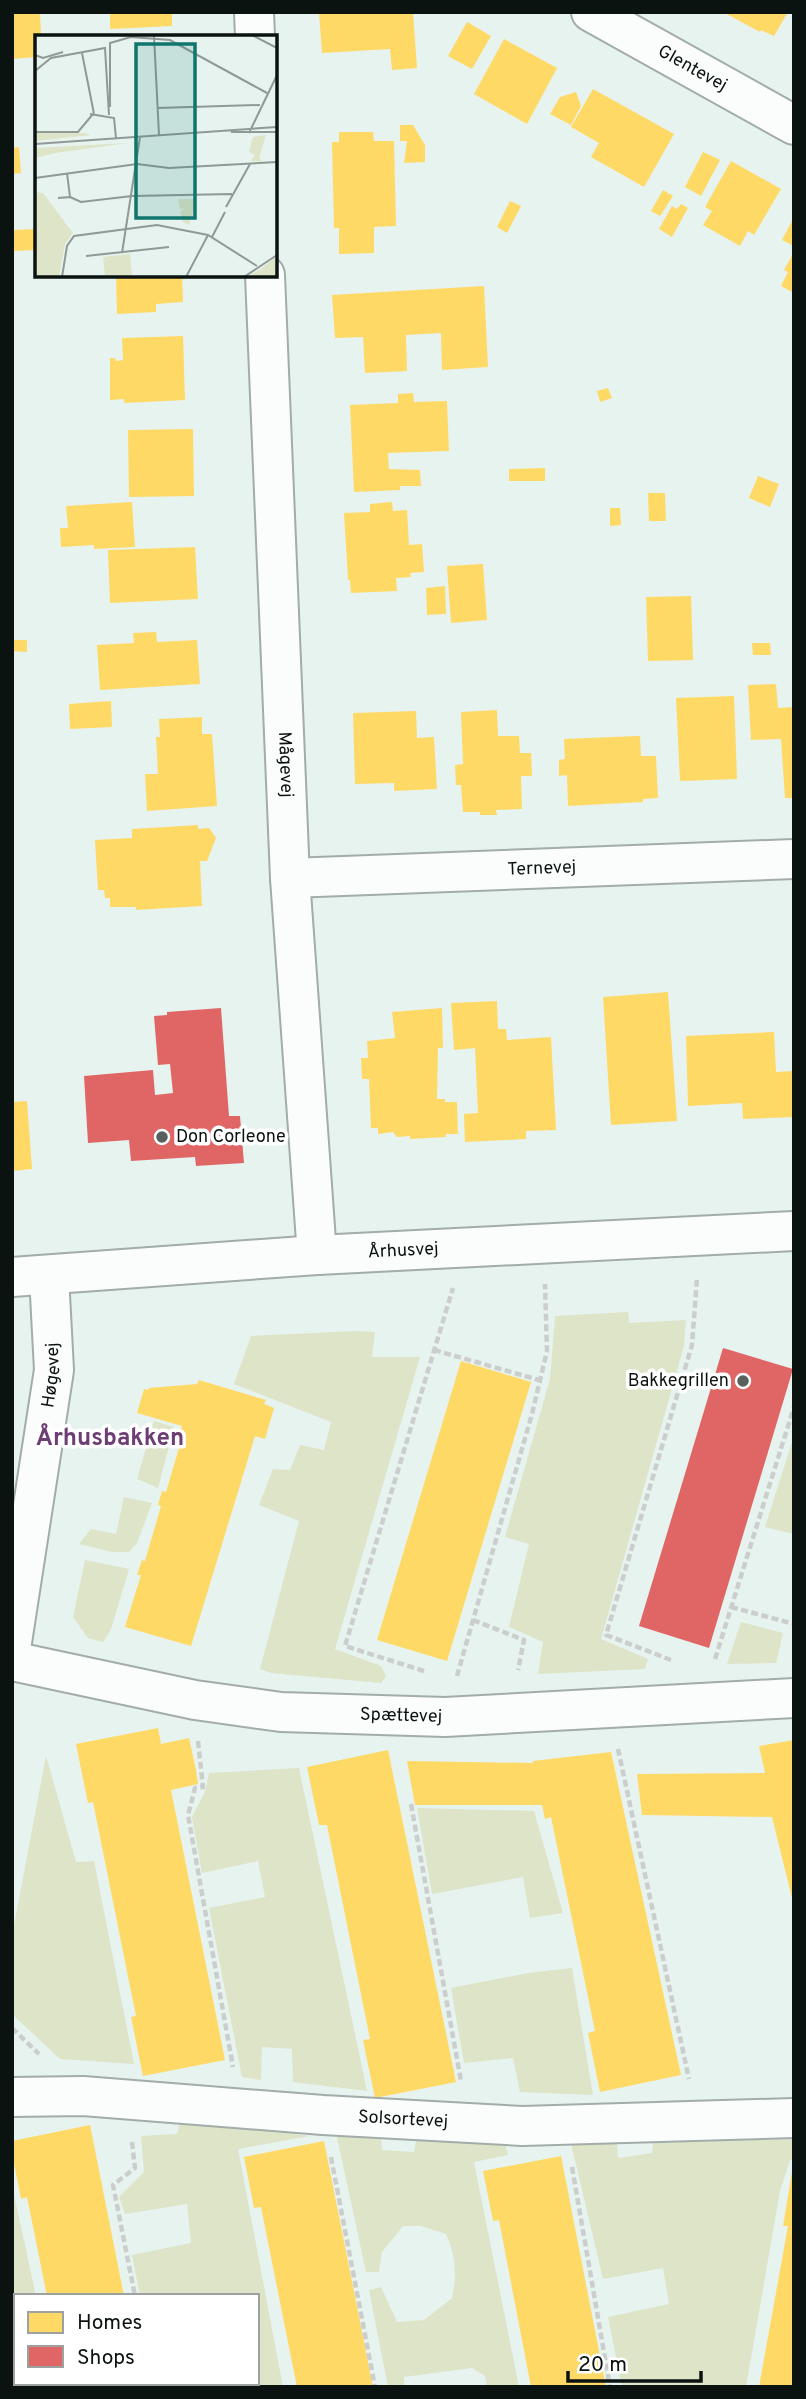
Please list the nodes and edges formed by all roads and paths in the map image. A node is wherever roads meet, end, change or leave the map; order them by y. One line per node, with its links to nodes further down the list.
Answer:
1 (254, 12): 3 (street)
2 (590, 12): 4 (street, Glentevej)
3 (255, 35)
4 (794, 125)
5 (265, 276): 7 (street, Mågevej)
6 (794, 859): 7 (street, Ternevej)
7 (290, 878): 12 (street, Mågevej)
8 (794, 1231): 9 (street, Århusvej)
9 (701, 1236): 10 (street, Århusvej); 22 (path)
10 (544, 1243): 11 (street, Århusvej); 15 (path)
11 (465, 1247): 12 (street, Århusvej); 14 (path)
12 (317, 1255): 13 (street, Århusvej)
13 (31, 1277): 21 (street, Høgevej)
14 (434, 1350): 15 (path); 24 (path)
15 (539, 1380): 19 (path)
16 (794, 1407): 17 (path)
17 (791, 1424): 18 (path)
18 (731, 1607): 20 (path); 26 (path)
19 (473, 1620): 27 (path); 28 (path)
20 (794, 1623)
21 (12, 1642)
22 (671, 1660)
23 (12, 1661): 28 (street, Spættevej)
24 (431, 1673)
25 (794, 1698): 26 (street, Spættevej)
26 (701, 1703): 27 (street, Spættevej)
27 (509, 1714): 28 (street, Spættevej)
28 (445, 1717)
29 (201, 1777): 33 (path)
30 (627, 1797): 35 (path)
31 (411, 1804): 36 (path)
32 (12, 2097): 33 (street, Solsortevej)
33 (240, 2109): 36 (street, Solsortevej)
34 (794, 2118): 35 (street, Solsortevej)
35 (699, 2121): 36 (street, Solsortevej)
36 (468, 2123)
37 (131, 2137): 40 (path)
38 (570, 2160): 42 (path)
39 (334, 2172): 41 (path)
40 (135, 2294)
41 (375, 2387)
42 (610, 2387)

